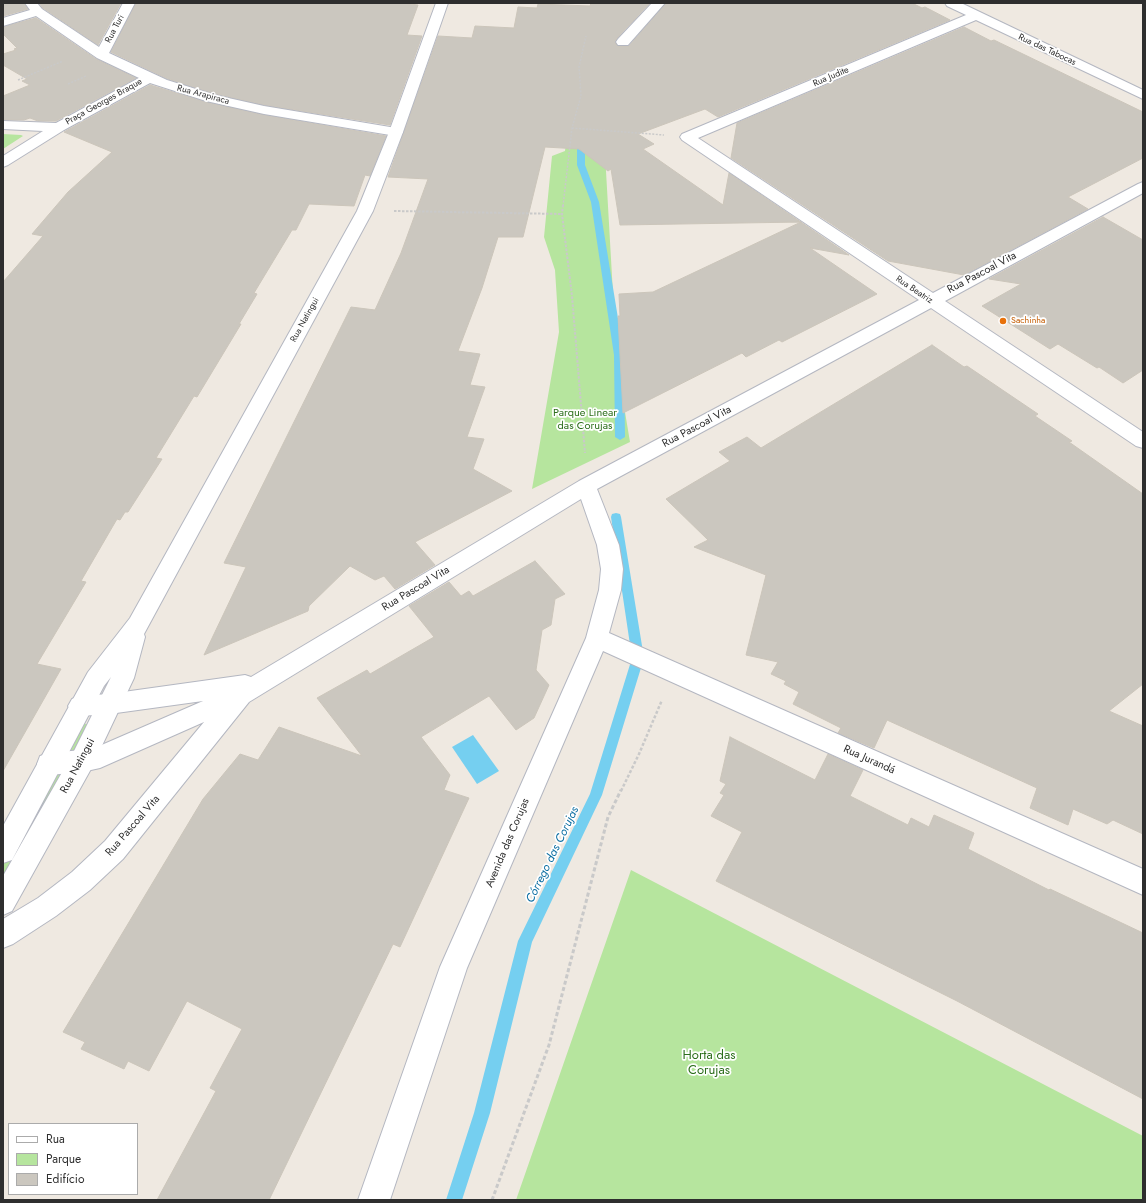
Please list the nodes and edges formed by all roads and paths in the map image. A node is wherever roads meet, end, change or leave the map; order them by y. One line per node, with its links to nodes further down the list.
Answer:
1 (129, 3): 10 (street, Rua Turi)
2 (442, 3): 18 (street, Rua Natingui)
3 (660, 3): 9 (street)
4 (951, 3): 6 (street, Rua das Tabocas)
5 (35, 8): 7 (street); 10 (street, Rua Arapiraca)
6 (975, 16): 14 (street, Rua das Tabocas); 19 (street, Rua Judite)
7 (3, 22)
8 (586, 36): 17 (path)
9 (623, 42)
10 (102, 55): 12 (street, Rua Arapiraca)
11 (68, 59): 13 (path)
12 (149, 78): 16 (street, Praça Georges Braque); 18 (street, Rua Arapiraca)
13 (18, 80)
14 (1143, 96)
15 (3, 125): 16 (street, Praça Georges Braque)
16 (59, 126): 20 (street, Praça Georges Braque)
17 (572, 128): 19 (path); 23 (path)
18 (396, 132): 22 (street, Rua Natingui)
19 (687, 137): 24 (street, Rua Beatriz)
20 (3, 162)
21 (1143, 187): 24 (street, Rua Pascoal Vita)
22 (365, 211): 23 (path); 27 (street, Rua Natingui)
23 (562, 214): 26 (path)
24 (930, 300): 25 (street, Rua Beatriz); 26 (street, Rua Pascoal Vita)
25 (1143, 441)
26 (586, 486): 28 (street, Avenida das Corujas); 30 (street, Rua Pascoal Vita)
27 (138, 624): 31 (street, Rua Natingui); 32 (street, Rua Natingui)
28 (607, 642): 29 (street, Rua Jurandá); 39 (street, Avenida das Corujas)
29 (673, 673): 36 (street, Rua Jurandá); 40 (path)
30 (250, 689): 31 (street, Rua Pascoal Vita); 33 (street, Rua Pascoal Vita); 38 (street, Rua Pascoal Vita)
31 (110, 704): 32 (street, Rua Pascoal Vita); 33 (street, Rua Natingui)
32 (80, 706): 34 (street, Rua Natingui)
33 (82, 761): 34 (street, Rua Pascoal Vita); 37 (street, Rua Natingui)
34 (49, 764): 35 (street, Rua Natingui)
35 (3, 851)
36 (1143, 882)
37 (3, 902)
38 (3, 934)
39 (374, 1200)
40 (492, 1200)

